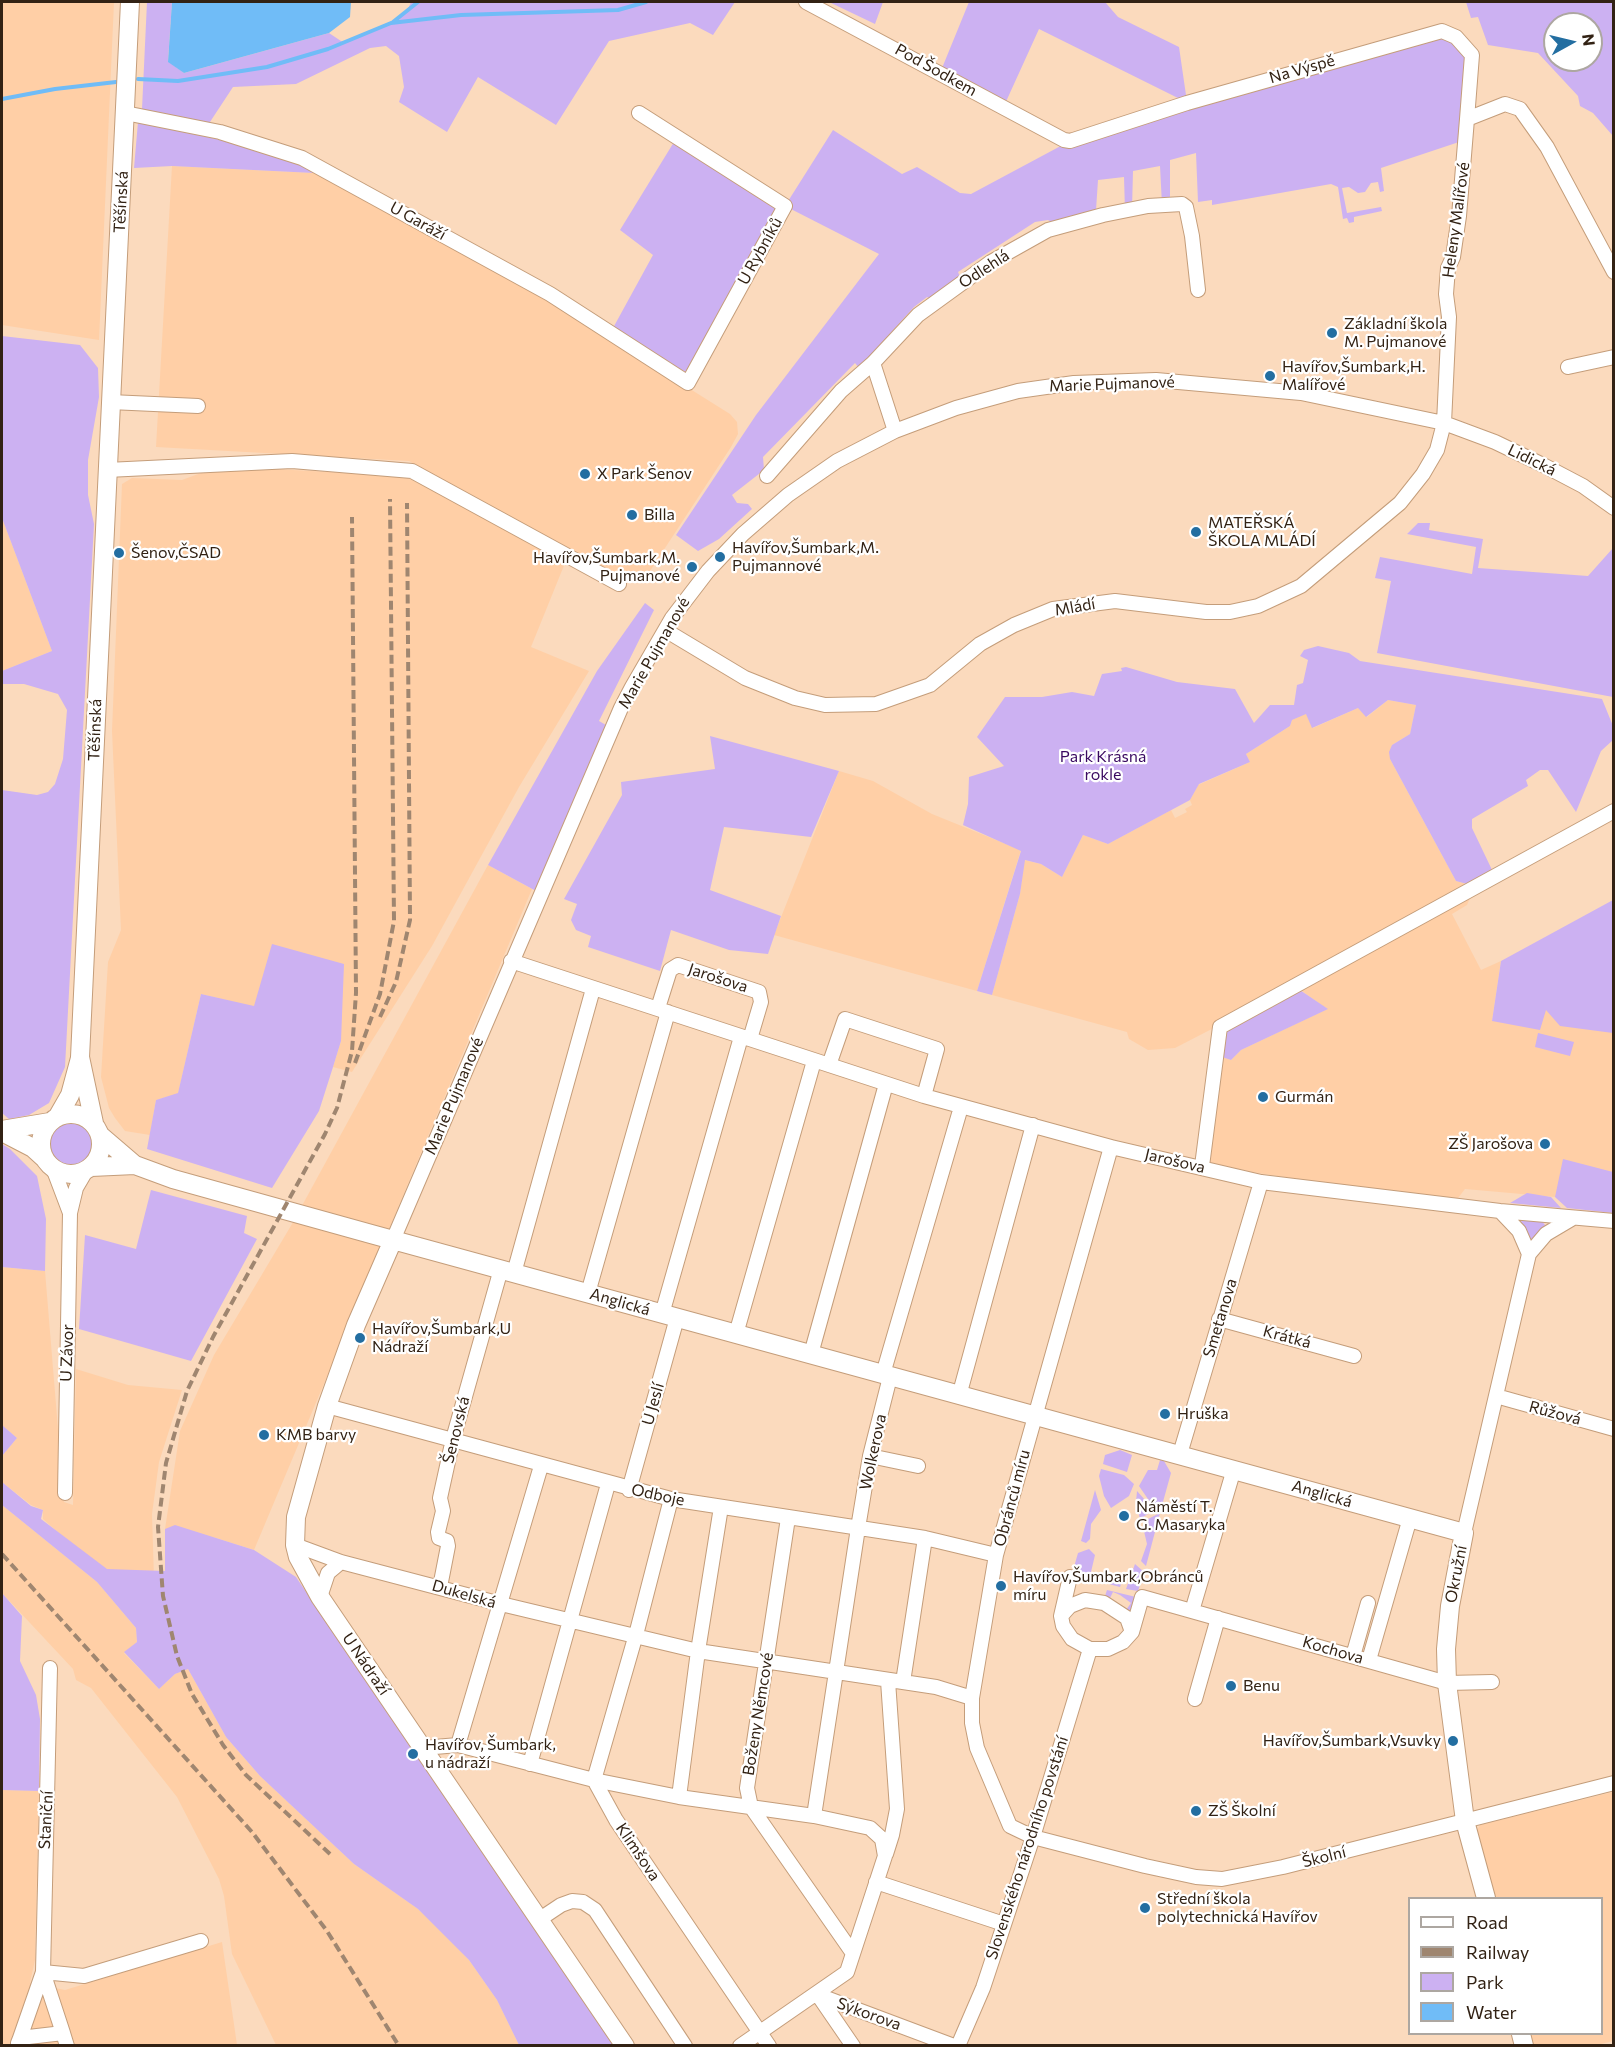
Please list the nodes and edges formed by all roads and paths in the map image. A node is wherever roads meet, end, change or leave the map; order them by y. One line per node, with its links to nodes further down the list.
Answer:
1 (130, 2): 3 (street, Těšínská)
2 (807, 2): 6 (street, Pod Šodkem)
3 (125, 113): 12 (street, U Garáží); 13 (street, Těšínská)
4 (639, 113): 12 (street, U Rybníků)
5 (1467, 119): 6 (street, Na Výspě); 7 (street); 15 (street, Heleny Malířové)
6 (1064, 140)
7 (1614, 272)
8 (1198, 290): 10 (street, Odlehlá)
9 (1614, 357): 11 (street)
10 (873, 363): 16 (street); 18 (street, Odlehlá)
11 (1568, 367)
12 (688, 383)
13 (110, 402): 14 (street); 17 (street, Těšínská)
14 (198, 406)
15 (1444, 423): 16 (street, Marie Pujmanové); 19 (street, Lidická); 21 (street, Mládí)
16 (896, 431): 21 (street, Marie Pujmanové)
17 (107, 470): 20 (street); 27 (street, Těšínská)
18 (767, 476)
19 (1614, 508)
20 (619, 584)
21 (665, 630): 23 (street, Marie Pujmanové)
22 (1614, 811): 40 (street)
23 (511, 961): 24 (street, Jarošova); 47 (street, Marie Pujmanové)
24 (593, 989): 25 (street, Jarošova); 49 (street, Šenovská)
25 (663, 1010): 26 (street, Jarošova); 26 (street, Jarošova); 50 (street)
26 (745, 1038): 28 (street, Jarošova); 51 (street, U Jeslí)
27 (80, 1057): 33 (street, Těšínská); 35 (street, Těšínská)
28 (814, 1061): 29 (street, Jarošova); 53 (street)
29 (829, 1065): 30 (street, Jarošova); 31 (street)
30 (886, 1084): 31 (street, Jarošova); 54 (street)
31 (924, 1096): 32 (street, Jarošova)
32 (962, 1107): 34 (street, Jarošova); 56 (street, Wolkerova)
33 (54, 1119): 35 (street); 36 (street); 38 (street)
34 (1033, 1125): 37 (street, Jarošova); 57 (street)
35 (97, 1129): 39 (street, Anglická); 41 (street)
36 (2, 1131): 38 (street)
37 (1110, 1147): 40 (street, Jarošova); 60 (street, Obránců míru)
38 (48, 1163): 41 (street); 44 (street, U Závor)
39 (135, 1165): 41 (street, Anglická); 47 (street, Anglická)
40 (1202, 1167): 42 (street, Jarošova)
41 (88, 1169): 44 (street, U Závor)
42 (1261, 1182): 43 (street, Jarošova); 52 (street, Smetanova)
43 (1500, 1211): 45 (street, Jarošova); 48 (street)
44 (70, 1213): 70 (street, U Závor)
45 (1573, 1218): 46 (street, Jarošova); 48 (street, Okružní)
46 (1614, 1221)
47 (393, 1240): 49 (street, Anglická); 59 (street, U Nádraží)
48 (1529, 1254): 58 (street, Okružní)
49 (507, 1271): 50 (street, Anglická); 62 (street, Šenovská)
50 (588, 1293): 51 (street, Anglická)
51 (670, 1316): 53 (street, Anglická); 69 (street, U Jeslí)
52 (1219, 1320): 55 (street, Krátká); 63 (street, Smetanova)
53 (736, 1334): 54 (street, Anglická)
54 (811, 1354): 56 (street, Anglická)
55 (1354, 1356)
56 (886, 1376): 57 (street, Anglická); 64 (street, Wolkerova)
57 (959, 1396): 60 (street, Anglická)
58 (1496, 1396): 61 (street, Růžová); 76 (street, Okružní)
59 (327, 1406): 62 (street, Odboje); 78 (street, U Nádraží)
60 (1034, 1415): 63 (street, Anglická); 79 (street, Obránců míru)
61 (1614, 1429)
62 (453, 1439): 65 (street, Odboje); 82 (street, Šenovská)
63 (1180, 1454): 67 (street, Anglická)
64 (870, 1456): 66 (street); 75 (street, Wolkerova)
65 (541, 1466): 68 (street, Odboje); 85 (street)
66 (918, 1466)
67 (1234, 1469): 74 (street, Anglická); 86 (street)
68 (608, 1484): 69 (street, Odboje); 89 (street)
69 (629, 1490): 71 (street, Odboje)
70 (64, 1492)
71 (671, 1499): 72 (street, Odboje); 91 (street)
72 (721, 1507): 73 (street, Odboje); 93 (street)
73 (788, 1518): 75 (street, Odboje); 96 (street, Boženy Němcové)
74 (1410, 1518): 76 (street, Anglická); 95 (street)
75 (858, 1528): 77 (street, Odboje); 98 (street)
76 (1464, 1533): 102 (street, Okružní)
77 (925, 1538): 79 (street, Odboje); 100 (street)
78 (295, 1545): 80 (street, Dukelská); 83 (street, U Nádraží)
79 (996, 1555): 103 (street, Obránců míru)
80 (341, 1562): 82 (street, Dukelská); 83 (street)
81 (1070, 1577): 87 (street)
82 (440, 1587): 85 (street, Dukelská)
83 (320, 1597): 106 (street, U Nádraží)
84 (1368, 1603): 94 (street)
85 (501, 1604): 89 (street, Dukelská); 105 (street)
86 (1192, 1611): 88 (street, Kochova); 90 (street, Kochova)
87 (1061, 1616): 90 (street); 92 (street)
88 (1218, 1618): 94 (street, Kochova); 104 (street)
89 (570, 1620): 91 (street, Dukelská); 107 (street)
90 (1132, 1632): 92 (street)
91 (636, 1636): 93 (street, Dukelská); 108 (street)
92 (1090, 1649): 114 (street, Slovenského národního povstání)
93 (698, 1651): 96 (street, Dukelská); 110 (street)
94 (1353, 1656): 95 (street, Kochova)
95 (1369, 1660): 102 (street, Kochova)
96 (766, 1662): 98 (street, Dukelská); 111 (street, Boženy Němcové)
97 (50, 1668): 122 (street, Staniční)
98 (836, 1673): 99 (street, Dukelská); 112 (street)
99 (888, 1680): 100 (street, Dukelská); 115 (street)
100 (903, 1682): 103 (street, Dukelská)
101 (1492, 1682): 102 (street, Kochova)
102 (1447, 1683): 113 (street, Okružní)
103 (972, 1698): 114 (street, Obránců míru)
104 (1195, 1699)
105 (458, 1745): 106 (street); 107 (street)
106 (423, 1748): 118 (street, U Nádraží)
107 (530, 1764): 108 (street)
108 (594, 1780): 110 (street); 124 (street, Klimšova)
109 (1614, 1783): 113 (street, Školní)
110 (679, 1797): 111 (street)
111 (751, 1807): 112 (street); 121 (street)
112 (814, 1816): 115 (street)
113 (1466, 1821): 114 (street, Školní); 117 (street, Okružní)
114 (1033, 1837): 119 (street, Slovenského národního povstání)
115 (885, 1856): 116 (street)
116 (876, 1882): 119 (street); 121 (street)
117 (1485, 1897)
118 (540, 1919): 127 (street, U Nádraží); 128 (street)
119 (1004, 1924): 132 (street, Slovenského národního povstání)
120 (201, 1941): 122 (street)
121 (852, 1952): 123 (street)
122 (43, 1972): 125 (street, Staniční); 126 (street, Staniční)
123 (818, 1995): 124 (street); 131 (street); 132 (street, Sýkorova)
124 (760, 2033): 129 (street); 130 (street, Klimšova)
125 (65, 2039): 126 (street)
126 (19, 2042)
127 (626, 2046)
128 (685, 2046)
129 (740, 2046)
130 (770, 2046)
131 (853, 2046)
132 (956, 2046)

